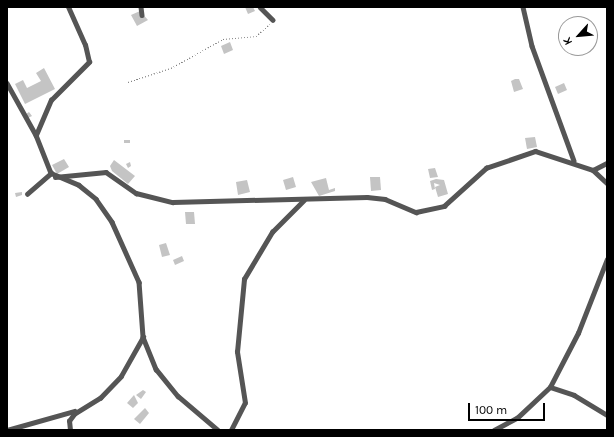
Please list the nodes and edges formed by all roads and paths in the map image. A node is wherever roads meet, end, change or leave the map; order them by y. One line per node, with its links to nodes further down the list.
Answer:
1 (68, 7): 9 (street)
2 (141, 7): 5 (street)
3 (260, 7): 6 (street)
4 (523, 7): 10 (street)
5 (142, 15)
6 (273, 20): 7 (path)
7 (128, 82)
8 (7, 83): 9 (street)
9 (36, 136): 13 (street)
10 (574, 161): 12 (street); 17 (street)
11 (607, 163): 12 (street)
12 (593, 170): 15 (street)
13 (51, 172): 14 (street); 16 (street)
14 (55, 177): 17 (street); 19 (street)
15 (607, 183)
16 (27, 194)
17 (304, 200): 26 (street)
18 (607, 259): 20 (street)
19 (143, 337): 21 (street); 25 (street)
20 (550, 387): 22 (street); 27 (street)
21 (80, 410): 23 (street); 24 (street)
22 (607, 415)
23 (7, 430)
24 (70, 430)
25 (218, 430)
26 (231, 430)
27 (494, 430)

